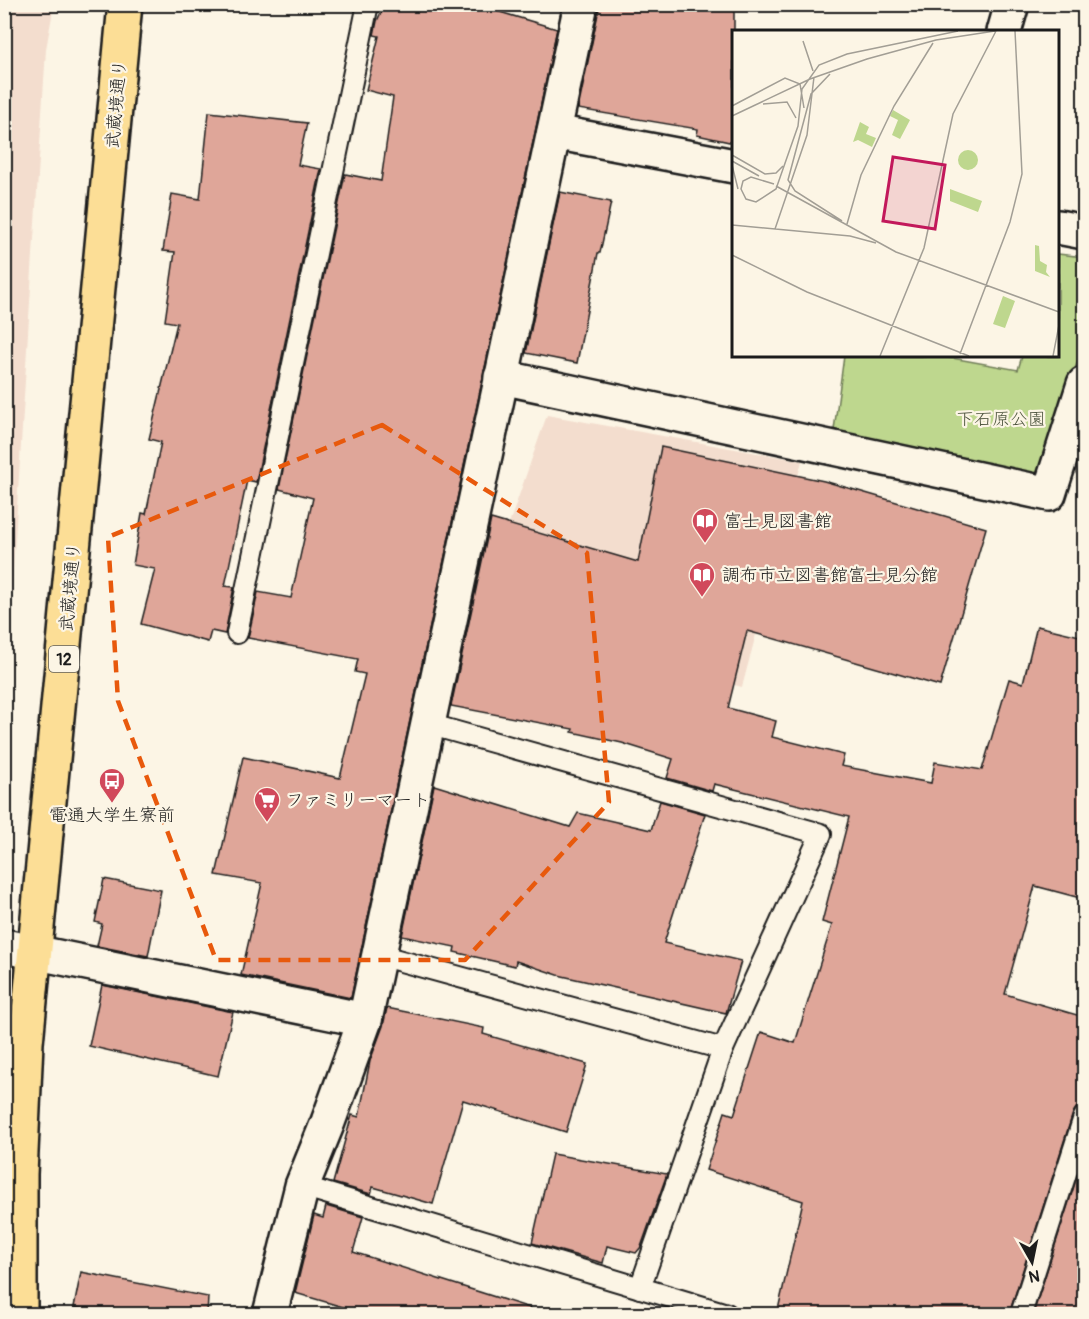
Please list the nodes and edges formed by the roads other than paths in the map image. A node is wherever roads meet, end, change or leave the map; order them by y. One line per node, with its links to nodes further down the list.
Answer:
1 (125, 4): 14 (main road, 武蔵境通り / 12)
2 (368, 4): 12 (lane)
3 (581, 4): 6 (street)
4 (1012, 4): 5 (street)
5 (1005, 30)
6 (554, 132): 7 (street); 10 (street)
7 (732, 166)
8 (1059, 227): 9 (street)
9 (1084, 232)
10 (501, 377): 11 (street); 13 (street)
11 (1084, 384)
12 (237, 633)
13 (428, 724): 15 (street); 17 (lane)
14 (19, 949): 16 (street); 21 (main road, 武蔵境通り / 12)
15 (379, 955): 16 (street); 17 (lane)
16 (365, 1020): 19 (street)
17 (723, 1049): 20 (lane)
18 (1084, 1117): 24 (lane)
19 (302, 1186): 20 (lane); 22 (street)
20 (640, 1288): 23 (lane)
21 (20, 1314)
22 (270, 1314)
23 (727, 1314)
24 (1021, 1314)

